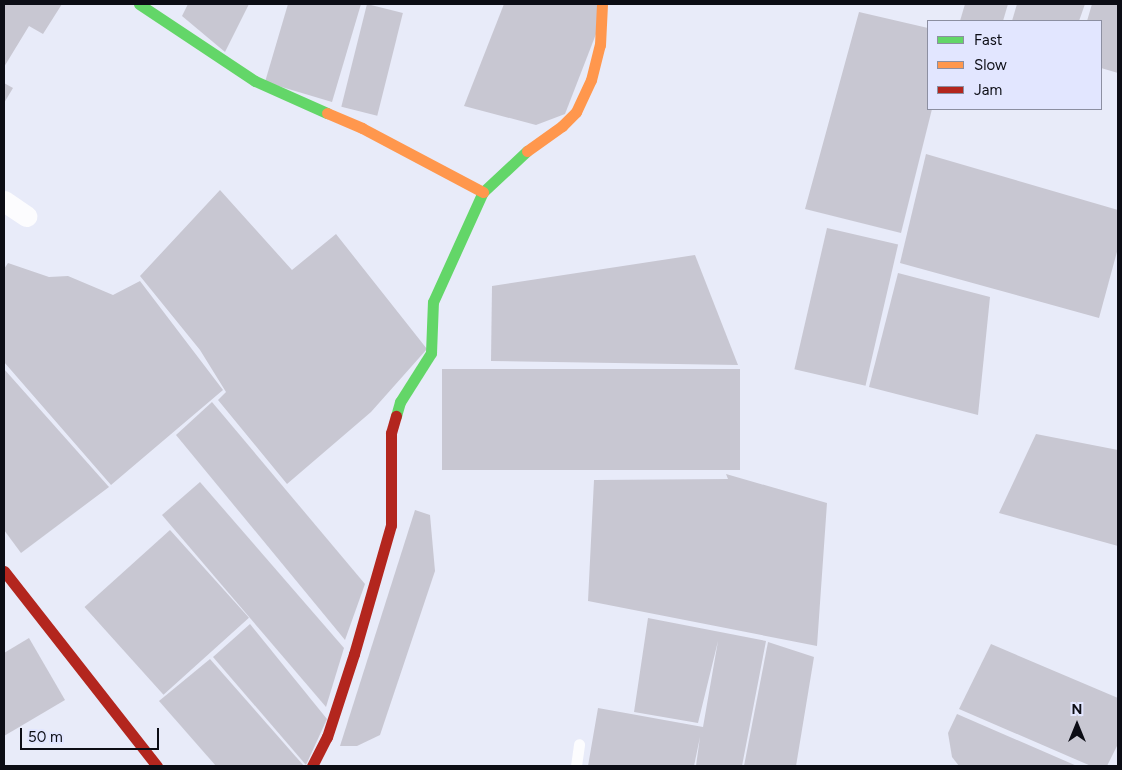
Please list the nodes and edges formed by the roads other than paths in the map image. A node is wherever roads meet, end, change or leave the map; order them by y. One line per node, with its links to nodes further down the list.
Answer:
1 (139, 4): 3 (street)
2 (602, 4): 3 (street)
3 (483, 192): 9 (street)
4 (4, 201): 5 (street)
5 (4, 222)
6 (4, 572): 8 (street)
7 (578, 744): 10 (lane)
8 (157, 766)
9 (312, 766)
10 (576, 766)

